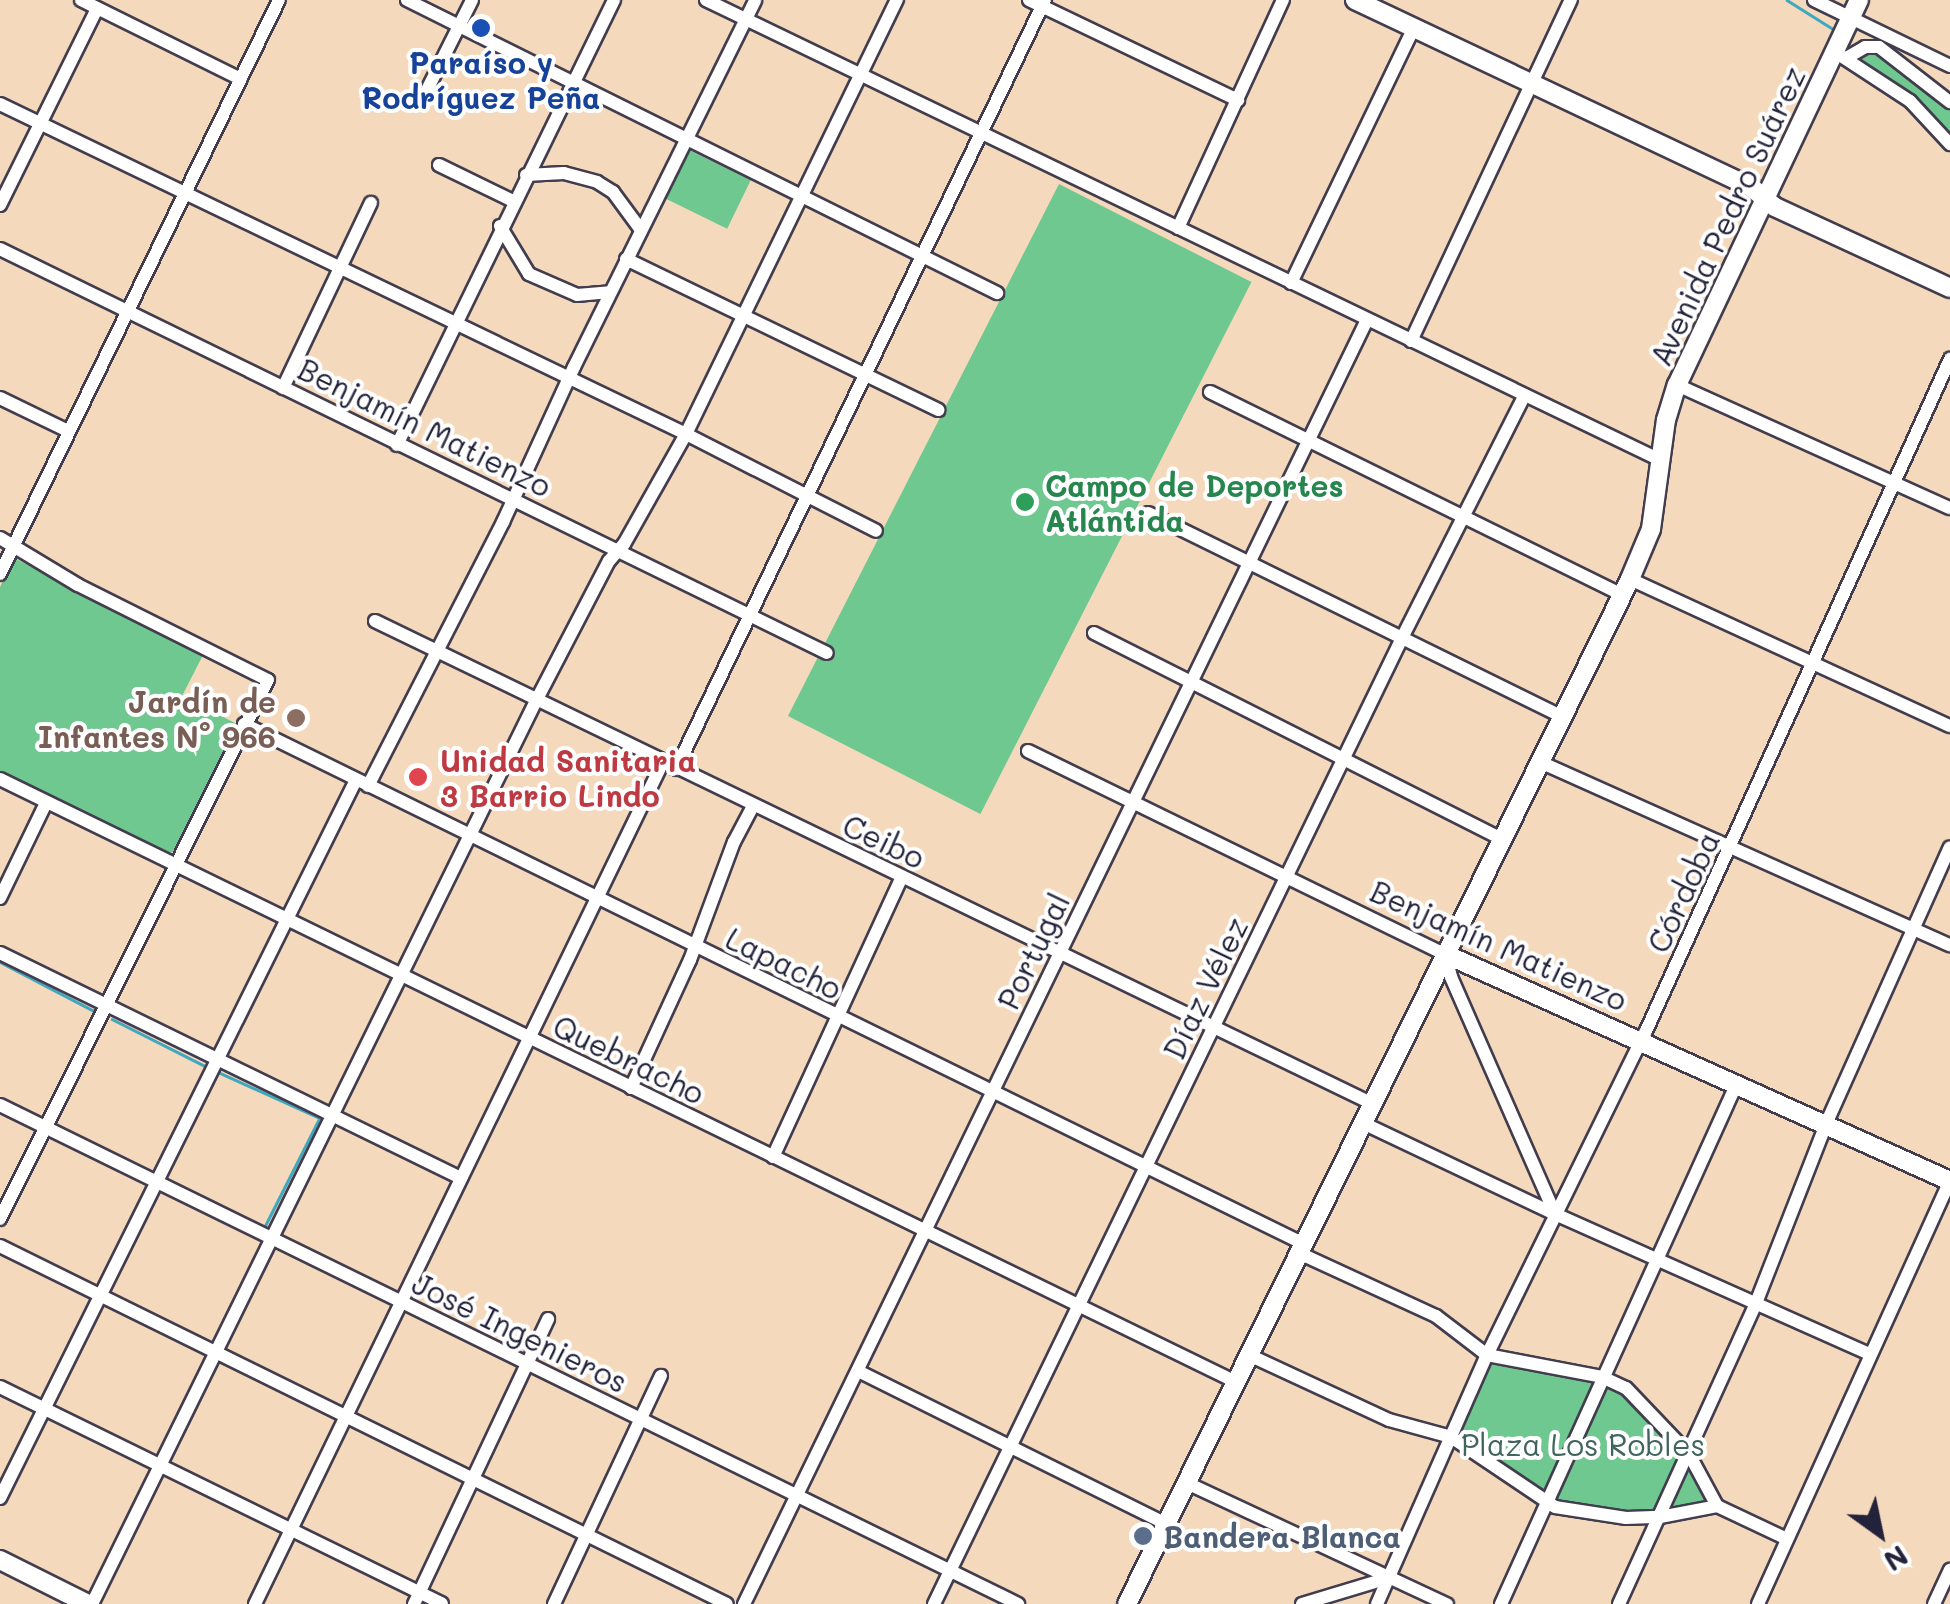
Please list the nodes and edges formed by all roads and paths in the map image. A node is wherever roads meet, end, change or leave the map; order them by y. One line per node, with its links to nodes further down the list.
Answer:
1 (81, 0): 15 (street)
2 (279, 0): 23 (street)
3 (408, 0): 18 (street)
4 (472, 0): 18 (street)
5 (614, 0): 24 (street)
6 (706, 0): 16 (street)
7 (755, 0): 16 (street)
8 (897, 0): 22 (street)
9 (1283, 0): 27 (street)
10 (1355, 0): 19 (main road)
11 (1571, 0): 25 (street)
12 (1814, 0): 17 (street)
13 (1860, 0): 17 (main road, Avenida Pedro Suárez)
14 (1039, 2): 27 (street); 31 (street)
15 (97, 8): 23 (street); 30 (street)
16 (746, 20): 22 (street); 32 (street)
17 (1850, 21): 20 (main road, Avenida Pedro Suárez); 21 (street)
18 (459, 25): 24 (street); 26 (street)
19 (1414, 27): 25 (main road); 49 (street)
20 (1842, 55): 28 (street); 33 (street); 38 (main road, Avenida Pedro Suárez)
21 (1950, 66)
22 (861, 74): 31 (street); 37 (street)
23 (240, 79): 36 (street)
24 (571, 82): 32 (street); 35 (street)
25 (1532, 82): 38 (main road); 57 (street)
26 (424, 96)
27 (1238, 100): 43 (street)
28 (1950, 102)
29 (0, 104): 30 (street)
30 (40, 124): 36 (street); 41 (street)
31 (982, 133): 43 (street); 46 (street)
32 (686, 140): 37 (street); 44 (street)
33 (1950, 144)
34 (439, 165): 39 (street)
35 (526, 176): 39 (street); 44 (street)
36 (184, 193): 48 (street); 53 (street)
37 (802, 196): 46 (street); 54 (street)
38 (1764, 198): 50 (main road); 61 (main road, Avenida Pedro Suárez)
39 (513, 201): 42 (street)
40 (371, 203): 48 (street)
41 (0, 205)
42 (500, 226): 51 (street); 56 (street)
43 (1178, 228): 49 (street)
44 (641, 230): 47 (street)
45 (0, 248): 53 (street, Benjamín Matienzo)
46 (920, 254): 52 (street); 59 (street)
47 (626, 259): 51 (street); 54 (street)
48 (342, 270): 56 (street); 62 (street)
49 (1291, 282): 55 (street)
50 (1950, 288)
51 (610, 292): 60 (street)
52 (997, 292)
53 (126, 312): 62 (street, Benjamín Matienzo); 67 (street)
54 (742, 315): 59 (street); 68 (street)
55 (1367, 320): 57 (street); 69 (street, Portugal)
56 (453, 325): 60 (street); 70 (street)
57 (1411, 341): 64 (street)
58 (1950, 359): 72 (street, Córdoba)
59 (864, 374): 66 (street); 73 (street)
60 (570, 379): 68 (street); 74 (street)
61 (1676, 385): 71 (main road, Avenida Pedro Suárez); 72 (street)
62 (284, 388): 70 (street, Benjamín Matienzo)
63 (1210, 392): 69 (street)
64 (1525, 395): 71 (street); 77 (street, Díaz Vélez)
65 (0, 398): 67 (street)
66 (938, 410)
67 (68, 430): 80 (street)
68 (686, 434): 73 (street); 81 (street)
69 (1307, 442): 77 (street); 82 (street, Portugal)
70 (397, 445): 74 (street, Benjamín Matienzo)
71 (1660, 460): 84 (main road, Avenida Pedro Suárez)
72 (1894, 482): 75 (street); 91 (street, Córdoba)
73 (808, 496): 78 (street); 85 (street)
74 (510, 500): 81 (street, Benjamín Matienzo); 89 (street)
75 (1950, 508)
76 (1148, 513): 82 (street)
77 (1464, 519): 84 (street); 88 (street, Díaz Vélez)
78 (876, 531)
79 (0, 538): 80 (street)
80 (14, 545): 83 (street); 95 (street)
81 (617, 552): 85 (street, Benjamín Matienzo); 93 (street)
82 (1249, 563): 88 (street); 92 (street, Portugal)
83 (0, 574)
84 (1627, 587): 91 (street); 94 (main road, Avenida Pedro Suárez)
85 (748, 615): 90 (street, Benjamín Matienzo); 100 (street)
86 (375, 621): 89 (street, Ceibo)
87 (1094, 634): 92 (street)
88 (1402, 638): 94 (street); 98 (street, Díaz Vélez)
89 (438, 652): 93 (street, Ceibo); 102 (street)
90 (827, 653)
91 (1814, 664): 96 (street); 109 (street, Córdoba)
92 (1190, 682): 98 (street); 103 (street, Portugal)
93 (536, 702): 100 (street, Ceibo); 106 (street)
94 (1562, 717): 99 (main road, Avenida Pedro Suárez)
95 (244, 724): 102 (street, Lapacho); 110 (street)
96 (1950, 726)
97 (1028, 751): 103 (street, Benjamín Matienzo)
98 (1343, 759): 107 (street); 112 (street, Díaz Vélez)
99 (1540, 762): 107 (main road, Avenida Pedro Suárez); 109 (street)
100 (669, 766): 105 (street, Ceibo); 114 (street)
101 (0, 779): 104 (street, Quebracho)
102 (362, 783): 106 (street, Lapacho); 115 (street)
103 (1133, 802): 112 (street, Benjamín Matienzo); 119 (street, Portugal)
104 (46, 803): 110 (street, Quebracho); 113 (street)
105 (753, 806): 111 (street, Ceibo); 118 (street)
106 (472, 838): 114 (street, Lapacho); 122 (street)
107 (1502, 838): 121 (main road, Avenida Pedro Suárez)
108 (1950, 847): 116 (street)
109 (1730, 848): 116 (street); 127 (street, Córdoba)
110 (174, 865): 115 (street, Quebracho); 123 (street)
111 (902, 876): 119 (street, Ceibo); 124 (street)
112 (1286, 877): 121 (street, Benjamín Matienzo); 125 (street, Díaz Vélez)
113 (0, 898)
114 (598, 900): 118 (street, Lapacho); 126 (street)
115 (287, 920): 122 (street, Quebracho); 128 (street)
116 (1913, 928): 117 (street); 136 (street)
117 (1950, 945)
118 (695, 948): 124 (street, Lapacho); 130 (street)
119 (1061, 952): 125 (street, Ceibo); 131 (street, Portugal)
120 (0, 953): 123 (street)
121 (1445, 954): 127 (main road, Benjamín Matienzo); 132 (main road, Avenida Pedro Suárez); 143 (street)
122 (403, 978): 126 (street, Quebracho); 134 (street)
123 (105, 1004): 128 (street); 137 (street)
124 (838, 1017): 131 (street, Lapacho); 138 (street)
125 (1214, 1027): 132 (street, Ceibo); 139 (street, Díaz Vélez)
126 (530, 1038): 130 (street, Quebracho); 140 (street)
127 (1641, 1040): 129 (main road, Benjamín Matienzo); 143 (street, Córdoba)
128 (218, 1059): 134 (street); 142 (street)
129 (1737, 1084): 136 (main road, Benjamín Matienzo); 149 (street)
130 (631, 1088): 138 (street, Quebracho)
131 (992, 1092): 139 (street, Lapacho); 145 (street, Portugal)
132 (1372, 1104): 135 (main road, Avenida Pedro Suárez)
133 (0, 1105): 137 (street, José Ingenieros)
134 (331, 1116): 140 (street); 146 (street)
135 (1363, 1123): 143 (street); 148 (main road, Avenida Pedro Suárez)
136 (1826, 1124): 141 (main road, Benjamín Matienzo); 152 (street)
137 (45, 1127): 142 (street, José Ingenieros); 144 (street)
138 (773, 1157): 145 (street, Quebracho)
139 (1145, 1168): 148 (street, Lapacho); 153 (street, Díaz Vélez)
140 (461, 1178): 151 (street)
141 (1950, 1181): 156 (street)
142 (158, 1183): 146 (street, José Ingenieros); 150 (street)
143 (1555, 1214): 149 (street); 158 (street, Córdoba)
144 (0, 1219)
145 (926, 1233): 153 (street, Quebracho); 160 (street, Portugal)
146 (272, 1240): 151 (street, José Ingenieros); 155 (street)
147 (0, 1246): 150 (street)
148 (1301, 1248): 157 (main road, Avenida Pedro Suárez); 158 (street, Lapacho)
149 (1657, 1258): 152 (street); 162 (street)
150 (102, 1296): 155 (street); 165 (street)
151 (402, 1301): 159 (street, José Ingenieros); 166 (street)
152 (1756, 1303): 156 (street); 170 (street)
153 (1080, 1307): 163 (street, Quebracho); 169 (street, Díaz Vélez)
154 (548, 1319): 159 (street)
155 (216, 1353): 166 (street); 171 (street)
156 (1869, 1354): 182 (street)
157 (1249, 1355): 163 (main road, Avenida Pedro Suárez); 168 (street)
158 (1486, 1355): 162 (street); 168 (street, Córdoba)
159 (528, 1362): 167 (street, José Ingenieros); 172 (street)
160 (858, 1371): 169 (street); 174 (street, Portugal)
161 (661, 1376): 167 (street)
162 (1602, 1377): 170 (street); 176 (street)
163 (1236, 1382): 173 (main road, Avenida Pedro Suárez)
164 (0, 1387): 165 (street)
165 (46, 1410): 171 (street); 175 (street)
166 (348, 1417): 172 (street); 180 (street)
167 (640, 1419): 174 (street, José Ingenieros); 181 (street)
168 (1451, 1437): 176 (street); 186 (street, Córdoba)
169 (1012, 1446): 179 (street); 185 (street, Díaz Vélez)
170 (1689, 1454): 177 (street); 178 (street)
171 (160, 1465): 180 (street); 188 (street)
172 (471, 1478): 181 (street); 187 (street)
173 (1187, 1483): 179 (main road, Avenida Pedro Suárez); 186 (street)
174 (799, 1495): 185 (street, José Ingenieros); 193 (street, Portugal)
175 (0, 1498)
176 (1545, 1503): 178 (street); 200 (street)
177 (1717, 1506): 178 (street); 182 (street)
178 (1660, 1517): 201 (street)
179 (1166, 1524): 196 (main road, Avenida Pedro Suárez)
180 (292, 1532): 187 (street); 189 (street)
181 (588, 1536): 191 (street); 192 (street)
182 (1786, 1539): 202 (street)
183 (0, 1560): 188 (main road)
184 (1950, 1570): 203 (street)
185 (951, 1571): 194 (street, Díaz Vélez); 195 (street, José Ingenieros)
186 (1388, 1578): 197 (street); 198 (street, Córdoba); 199 (street)
187 (417, 1599): 190 (street)
188 (90, 1604)
189 (255, 1604)
190 (442, 1604)
191 (554, 1604)
192 (727, 1604)
193 (744, 1604)
194 (934, 1604)
195 (1018, 1604)
196 (1128, 1604)
197 (1302, 1604)
198 (1376, 1604)
199 (1447, 1604)
200 (1500, 1604)
201 (1619, 1604)
202 (1758, 1604)
203 (1934, 1604)

